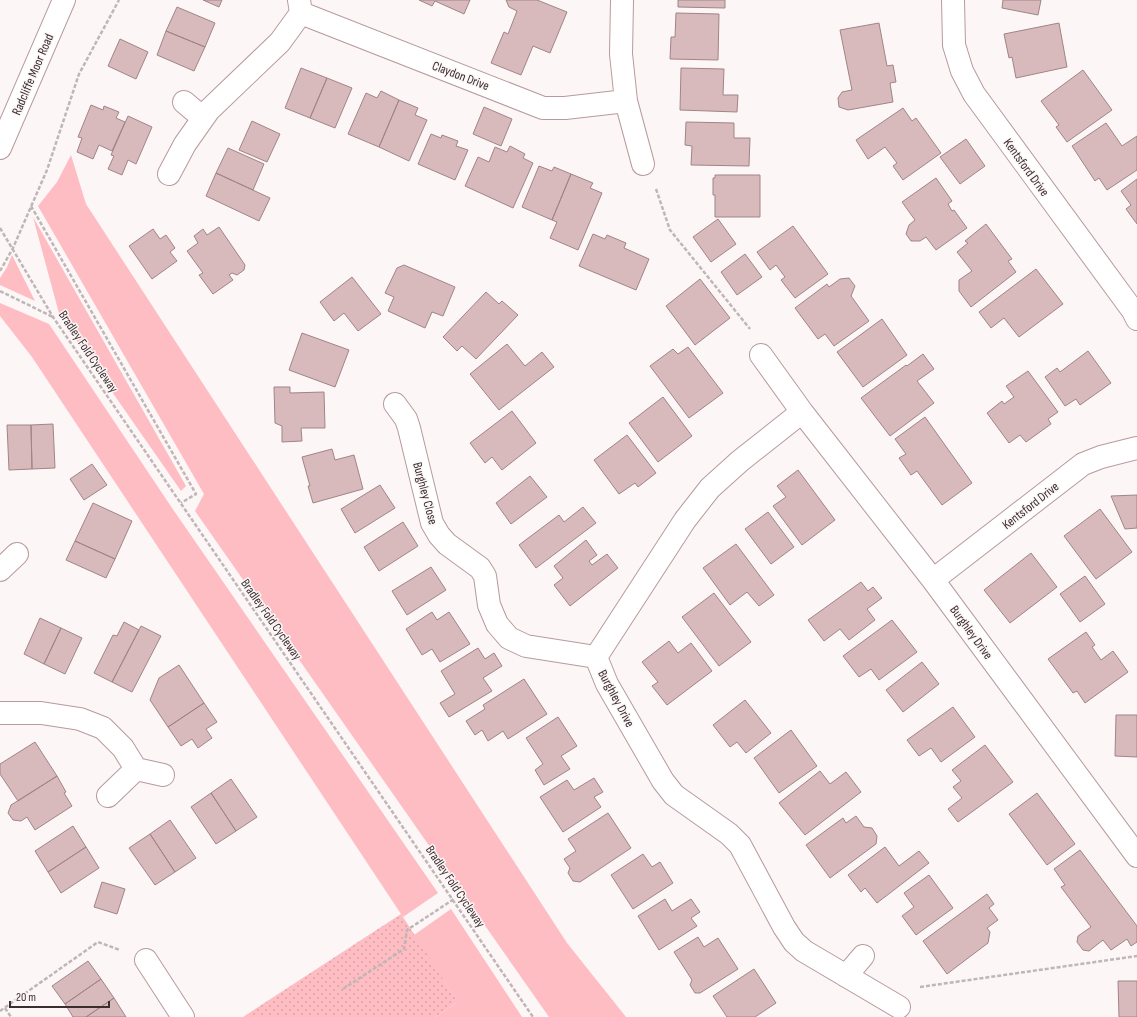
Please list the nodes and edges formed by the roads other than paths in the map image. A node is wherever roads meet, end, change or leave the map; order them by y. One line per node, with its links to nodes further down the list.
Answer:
1 (64, 0): 8 (street, Radcliffe Moor Road)
2 (622, 0): 5 (street)
3 (953, 0): 11 (street, Kentsford Drive)
4 (300, 6): 5 (street, Claydon Drive); 7 (street, Claydon Drive)
5 (626, 101): 9 (street)
6 (184, 102): 7 (street)
7 (203, 118): 10 (street, Claydon Drive)
8 (0, 148)
9 (643, 164)
10 (169, 174)
11 (1137, 319)
12 (761, 355): 14 (street, Burghley Drive)
13 (395, 404): 19 (street, Burghley Close)
14 (802, 412): 18 (street, Burghley Drive); 19 (street, Burghley Drive)
15 (1137, 448): 18 (street, Kentsford Drive)
16 (17, 554): 17 (street)
17 (0, 570)
18 (933, 580): 24 (street, Burghley Drive)
19 (596, 657): 27 (street, Burghley Drive)
20 (0, 713): 21 (street)
21 (136, 769): 22 (street); 23 (street)
22 (163, 775)
23 (108, 796)
24 (1137, 856)
25 (863, 956): 27 (street)
26 (146, 960): 29 (street)
27 (846, 976): 28 (street, Burghley Drive)
28 (891, 1003)
29 (183, 1017)

